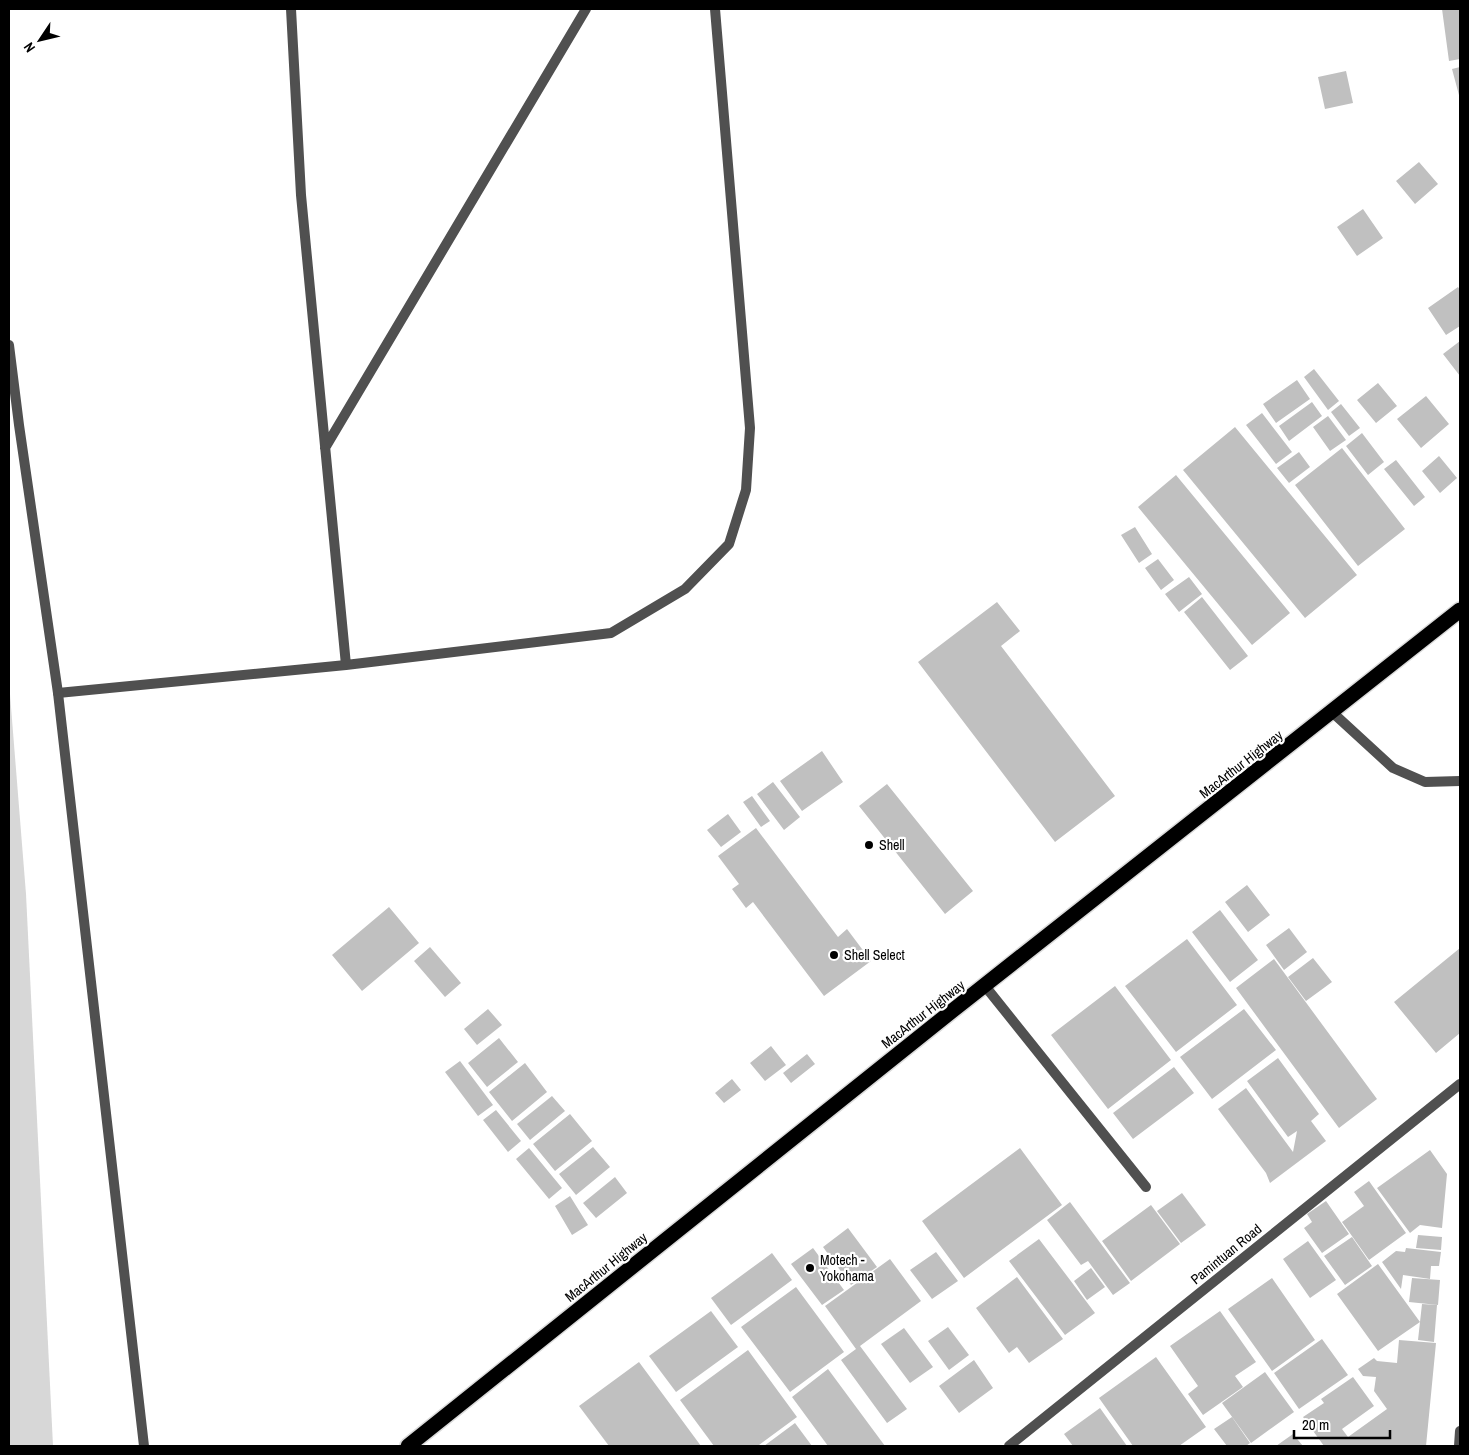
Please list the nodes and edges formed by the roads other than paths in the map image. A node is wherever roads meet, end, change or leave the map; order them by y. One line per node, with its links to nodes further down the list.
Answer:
1 (291, 9): 5 (street)
2 (586, 9): 5 (street)
3 (715, 9): 7 (street)
4 (9, 345): 8 (street)
5 (325, 448): 7 (street)
6 (1460, 610): 9 (highway, MacArthur Highway)
7 (346, 665): 8 (street)
8 (58, 692): 15 (street)
9 (1332, 712): 10 (street); 11 (highway, MacArthur Highway)
10 (1460, 781)
11 (985, 986): 13 (street); 16 (highway, MacArthur Highway)
12 (1460, 1084): 17 (street, Pamintuan Road)
13 (1146, 1187)
14 (1460, 1431): 18 (street)
15 (144, 1446)
16 (408, 1446)
17 (1009, 1446)
18 (1459, 1446)

